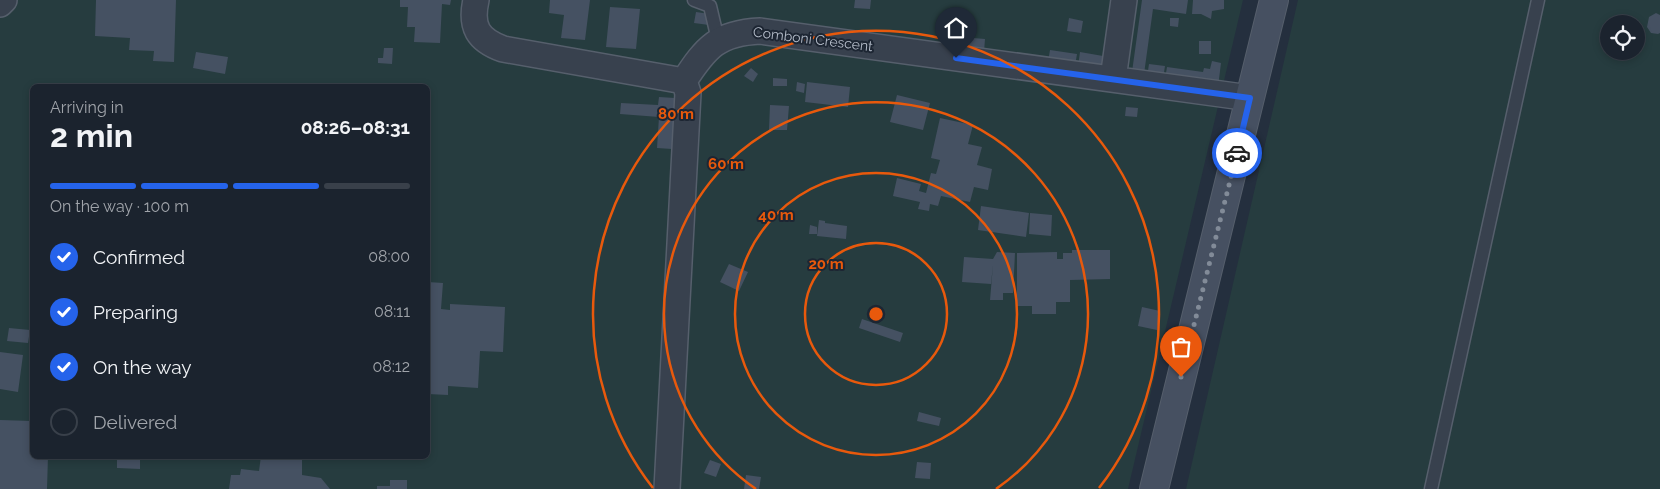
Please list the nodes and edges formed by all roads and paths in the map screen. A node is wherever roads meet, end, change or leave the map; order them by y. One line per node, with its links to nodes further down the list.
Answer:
1 (4, 0): 7 (street)
2 (476, 0): 10 (street)
3 (694, 0): 8 (lane)
4 (1124, 0): 9 (street)
5 (1274, 0): 11 (street)
6 (1538, 0): 14 (lane)
7 (0, 4)
8 (718, 40): 9 (street, Comboni Crescent); 10 (street, Comboni Crescent)
9 (1112, 79): 11 (street, Comboni Crescent)
10 (684, 81): 12 (street)
11 (1250, 98): 13 (street)
12 (667, 489)
13 (1154, 489)
14 (1431, 489)

